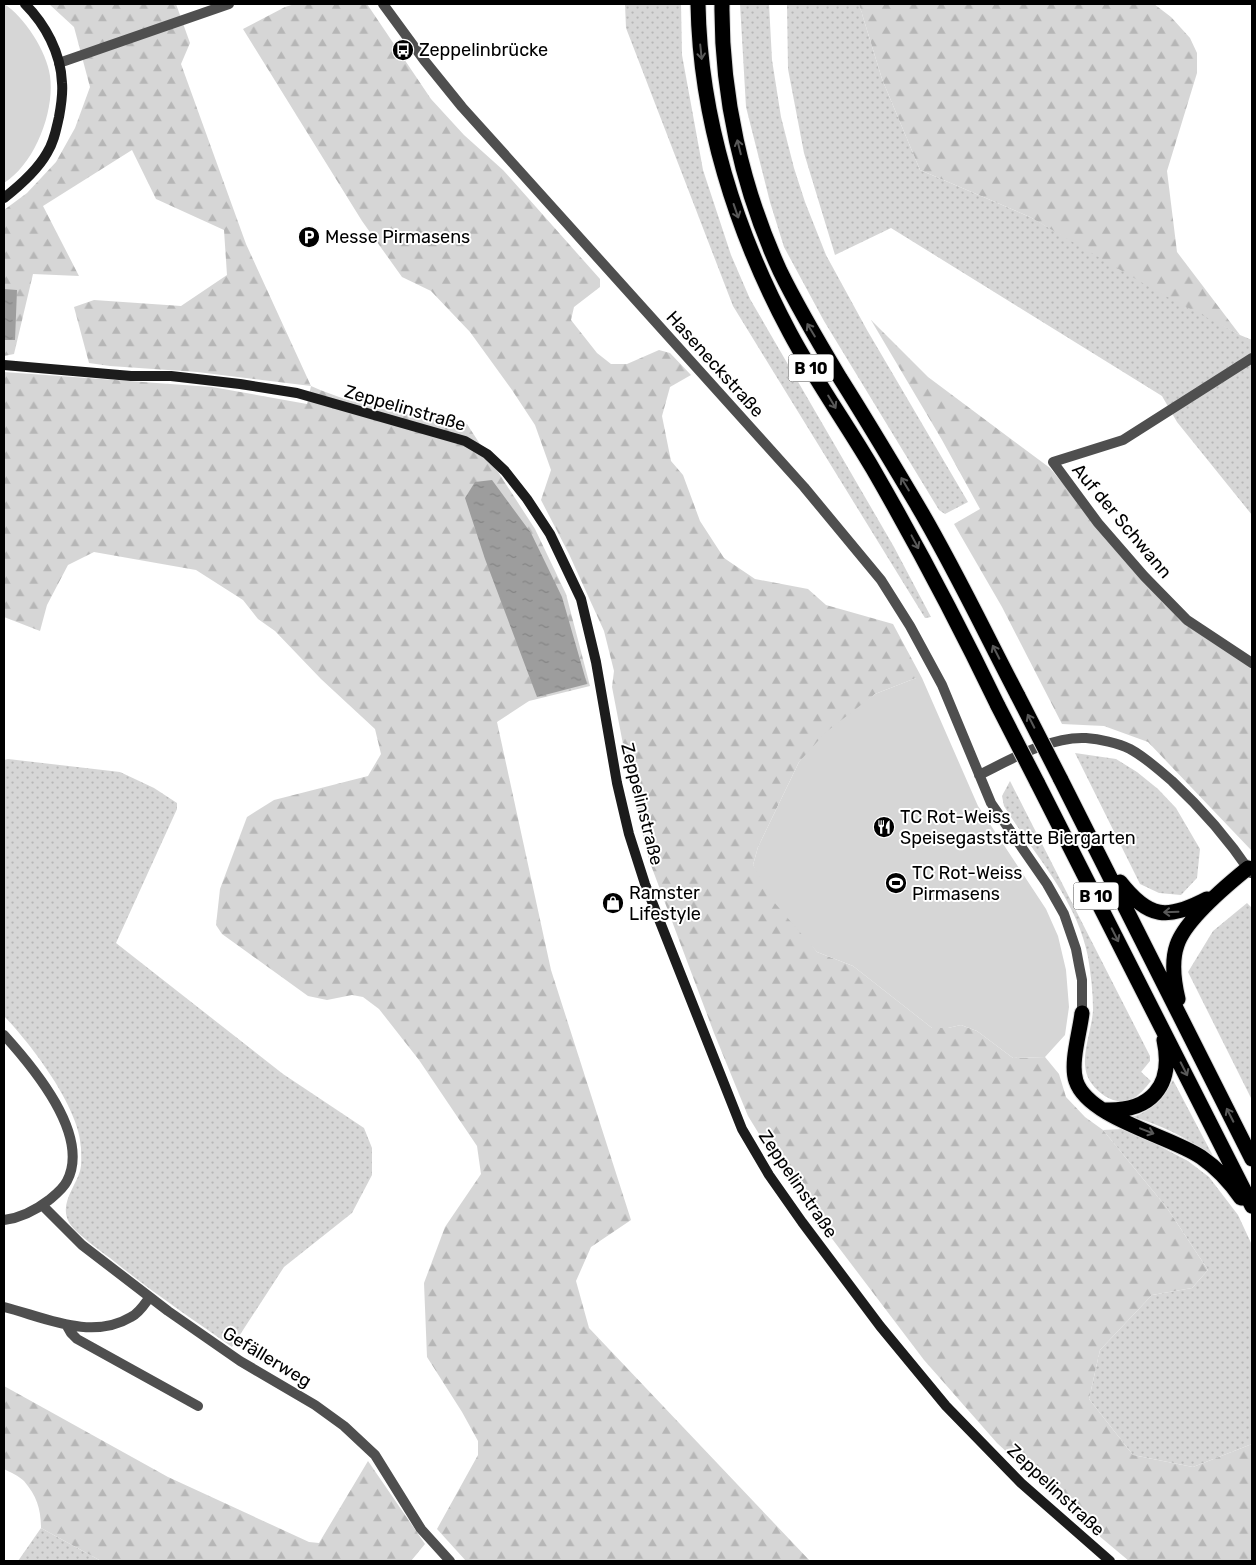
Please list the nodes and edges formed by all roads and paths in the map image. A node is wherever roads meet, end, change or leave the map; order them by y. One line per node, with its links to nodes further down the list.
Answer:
1 (25, 4): 6 (street)
2 (229, 4): 6 (street)
3 (383, 4): 11 (street, Haseneckstraße)
4 (698, 4): 15 (highway, B 10, one-way to 15, bridge)
5 (722, 4): 12 (highway, B 10, one-way to 5, bridge)
6 (59, 63): 7 (street)
7 (4, 198)
8 (1252, 358): 10 (street, Auf der Schwann)
9 (4, 365): 30 (street, Zeppelinstraße)
10 (1252, 663)
11 (979, 775): 13 (street); 16 (street, Haseneckstraße)
12 (1101, 859): 14 (highway, one-way to 12); 17 (highway, B 10)
13 (1251, 869): 14 (highway)
14 (1215, 895): 17 (highway)
15 (1154, 1010): 19 (highway); 22 (highway, B 10, one-way to 22)
16 (1082, 1013): 19 (highway)
17 (1185, 1024): 20 (highway, B 10, one-way to 17)
18 (4, 1035): 21 (street)
19 (1103, 1110): 23 (highway, one-way to 23)
20 (1252, 1158)
21 (42, 1205): 24 (street); 25 (street, Gefällerweg)
22 (1252, 1206)
23 (1252, 1213)
24 (4, 1220)
25 (150, 1298): 27 (street); 29 (street, Gefällerweg)
26 (4, 1307): 27 (street)
27 (68, 1326): 28 (street)
28 (198, 1406)
29 (450, 1561)
30 (1110, 1561)

